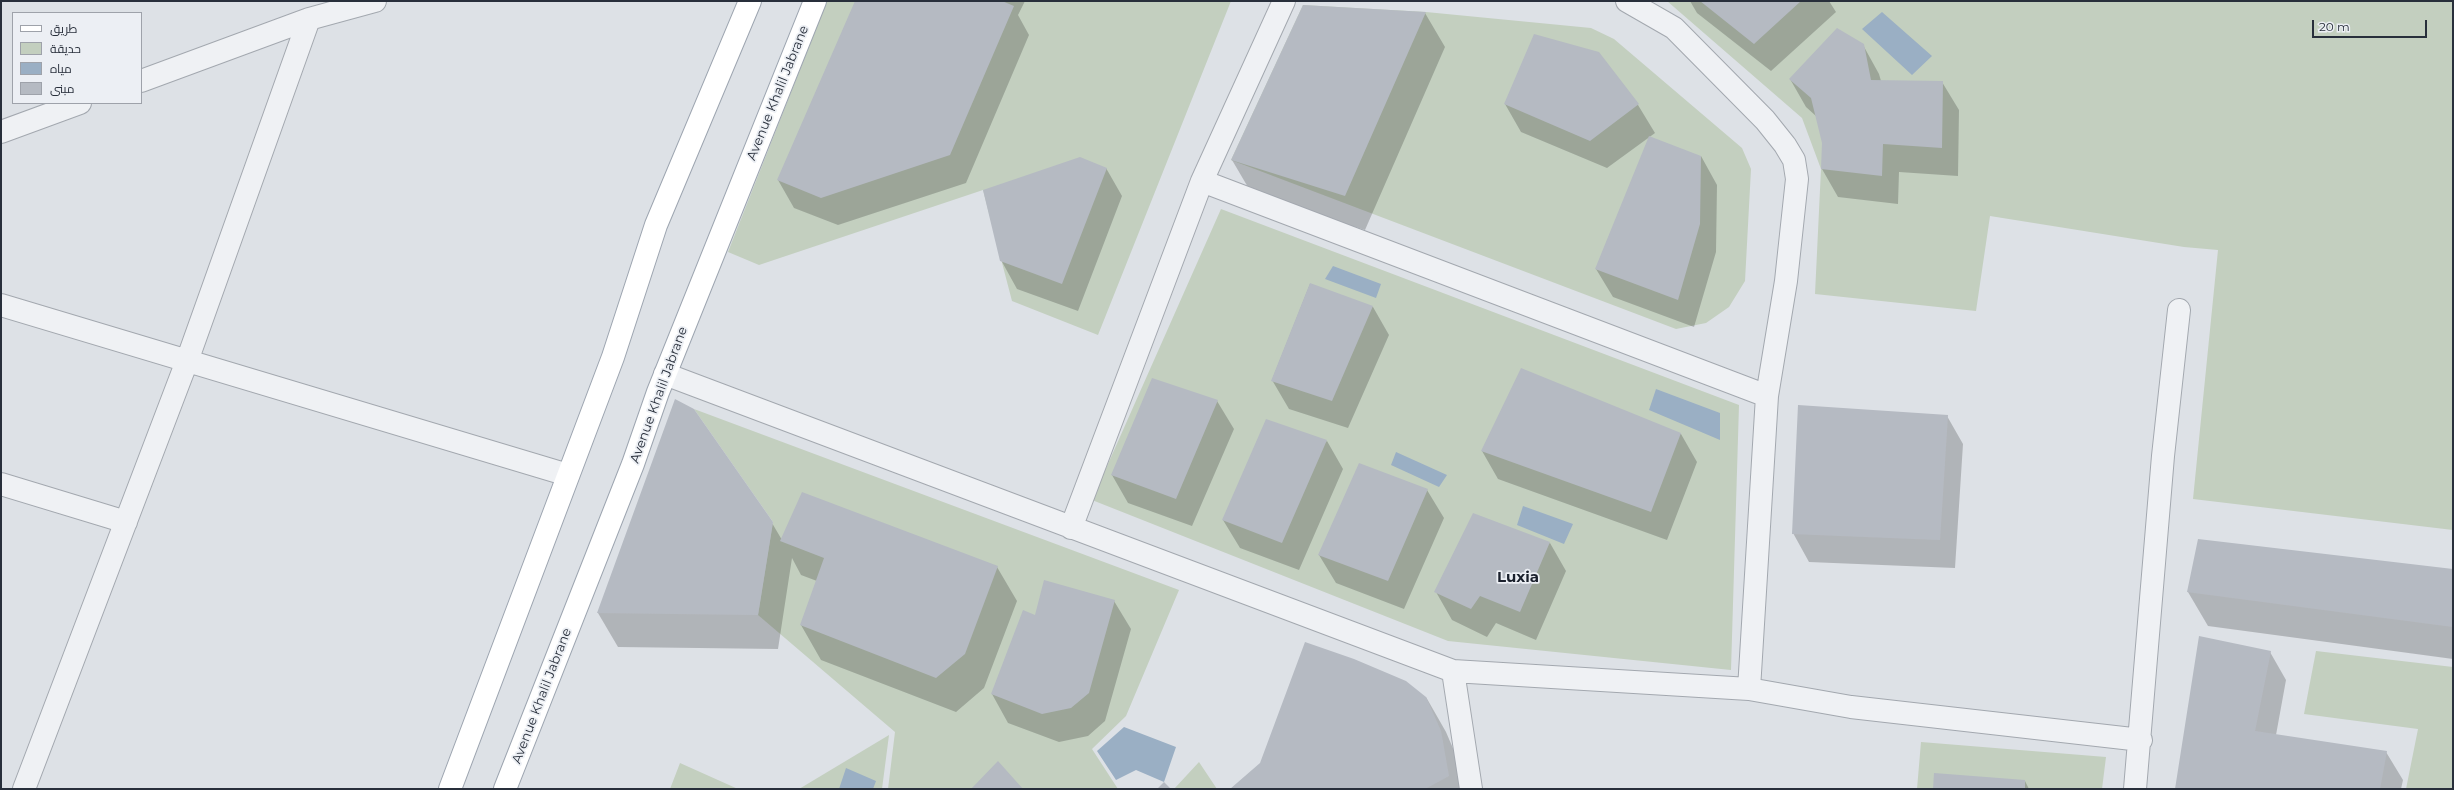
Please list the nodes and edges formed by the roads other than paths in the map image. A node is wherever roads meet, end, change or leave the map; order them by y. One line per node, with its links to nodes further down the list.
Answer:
1 (375, 1): 6 (street)
2 (750, 1): 16 (main road)
3 (815, 1): 14 (main road, Avenue Khalil Jabrane)
4 (1284, 1): 10 (street)
5 (1627, 1): 15 (street)
6 (309, 19): 7 (street); 13 (street)
7 (142, 81)
8 (77, 104): 9 (street)
9 (1, 132)
10 (1202, 181): 15 (street); 19 (street)
11 (1, 305): 13 (street)
12 (2179, 310): 22 (street)
13 (187, 361): 16 (street); 18 (street)
14 (665, 374): 19 (street); 25 (main road, Avenue Khalil Jabrane)
15 (1767, 396): 21 (street)
16 (568, 475): 24 (main road)
17 (1, 484): 18 (street)
18 (126, 522): 23 (street)
19 (1070, 528): 20 (street)
20 (1453, 671): 21 (street); 26 (street)
21 (1749, 688): 22 (street)
22 (2141, 740): 27 (street)
23 (24, 789)
24 (450, 789)
25 (505, 789)
26 (1471, 789)
27 (2135, 789)

